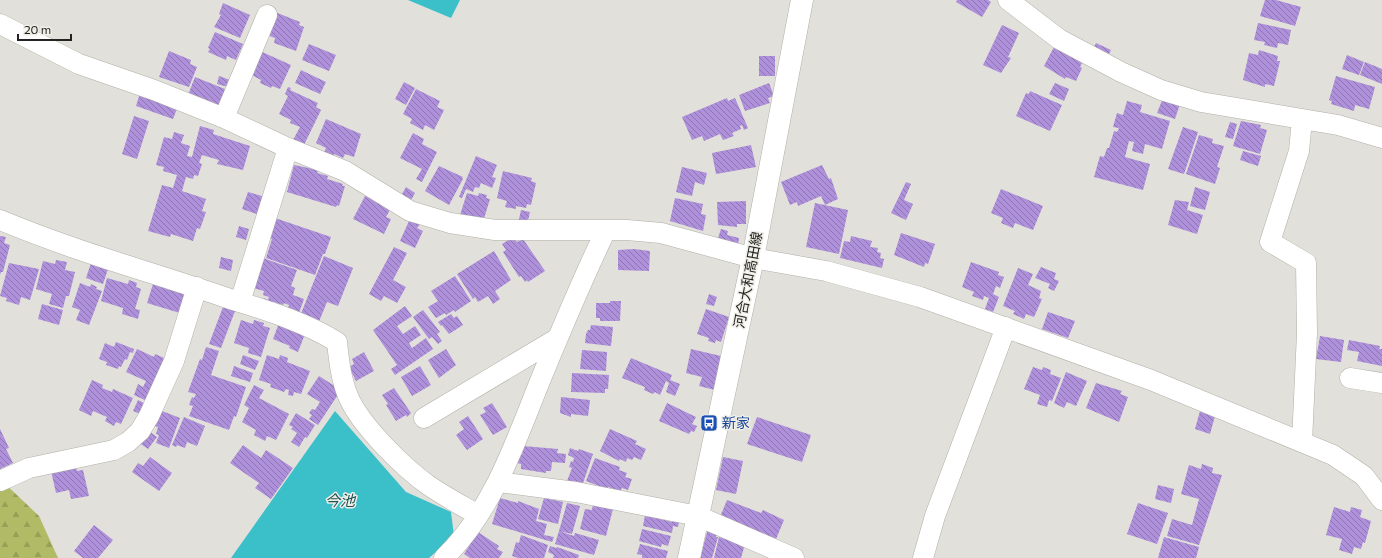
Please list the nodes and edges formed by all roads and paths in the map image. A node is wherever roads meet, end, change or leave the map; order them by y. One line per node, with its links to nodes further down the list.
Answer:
1 (802, 0): 11 (main road, 河合大和高田線)
2 (1008, 0): 6 (street)
3 (267, 15): 5 (street)
4 (0, 24): 5 (street)
5 (224, 118): 8 (street)
6 (1302, 119): 7 (street); 19 (street)
7 (1382, 138)
8 (288, 148): 10 (street); 13 (street)
9 (0, 220): 12 (street)
10 (606, 230): 11 (street); 15 (street)
11 (753, 258): 14 (street); 24 (main road, 河合大和高田線)
12 (197, 287): 13 (street); 20 (street)
13 (240, 302): 23 (street)
14 (1006, 327): 19 (street); 28 (street)
15 (558, 338): 18 (street); 21 (street)
16 (1350, 378): 17 (street)
17 (1382, 383)
18 (424, 418)
19 (1302, 442): 22 (street)
20 (0, 481)
21 (498, 482): 23 (street); 24 (street)
22 (1382, 500)
23 (478, 515): 25 (street)
24 (698, 516): 26 (main road, 河合大和高田線); 27 (street)
25 (448, 557)
26 (689, 558)
27 (794, 558)
28 (923, 558)

